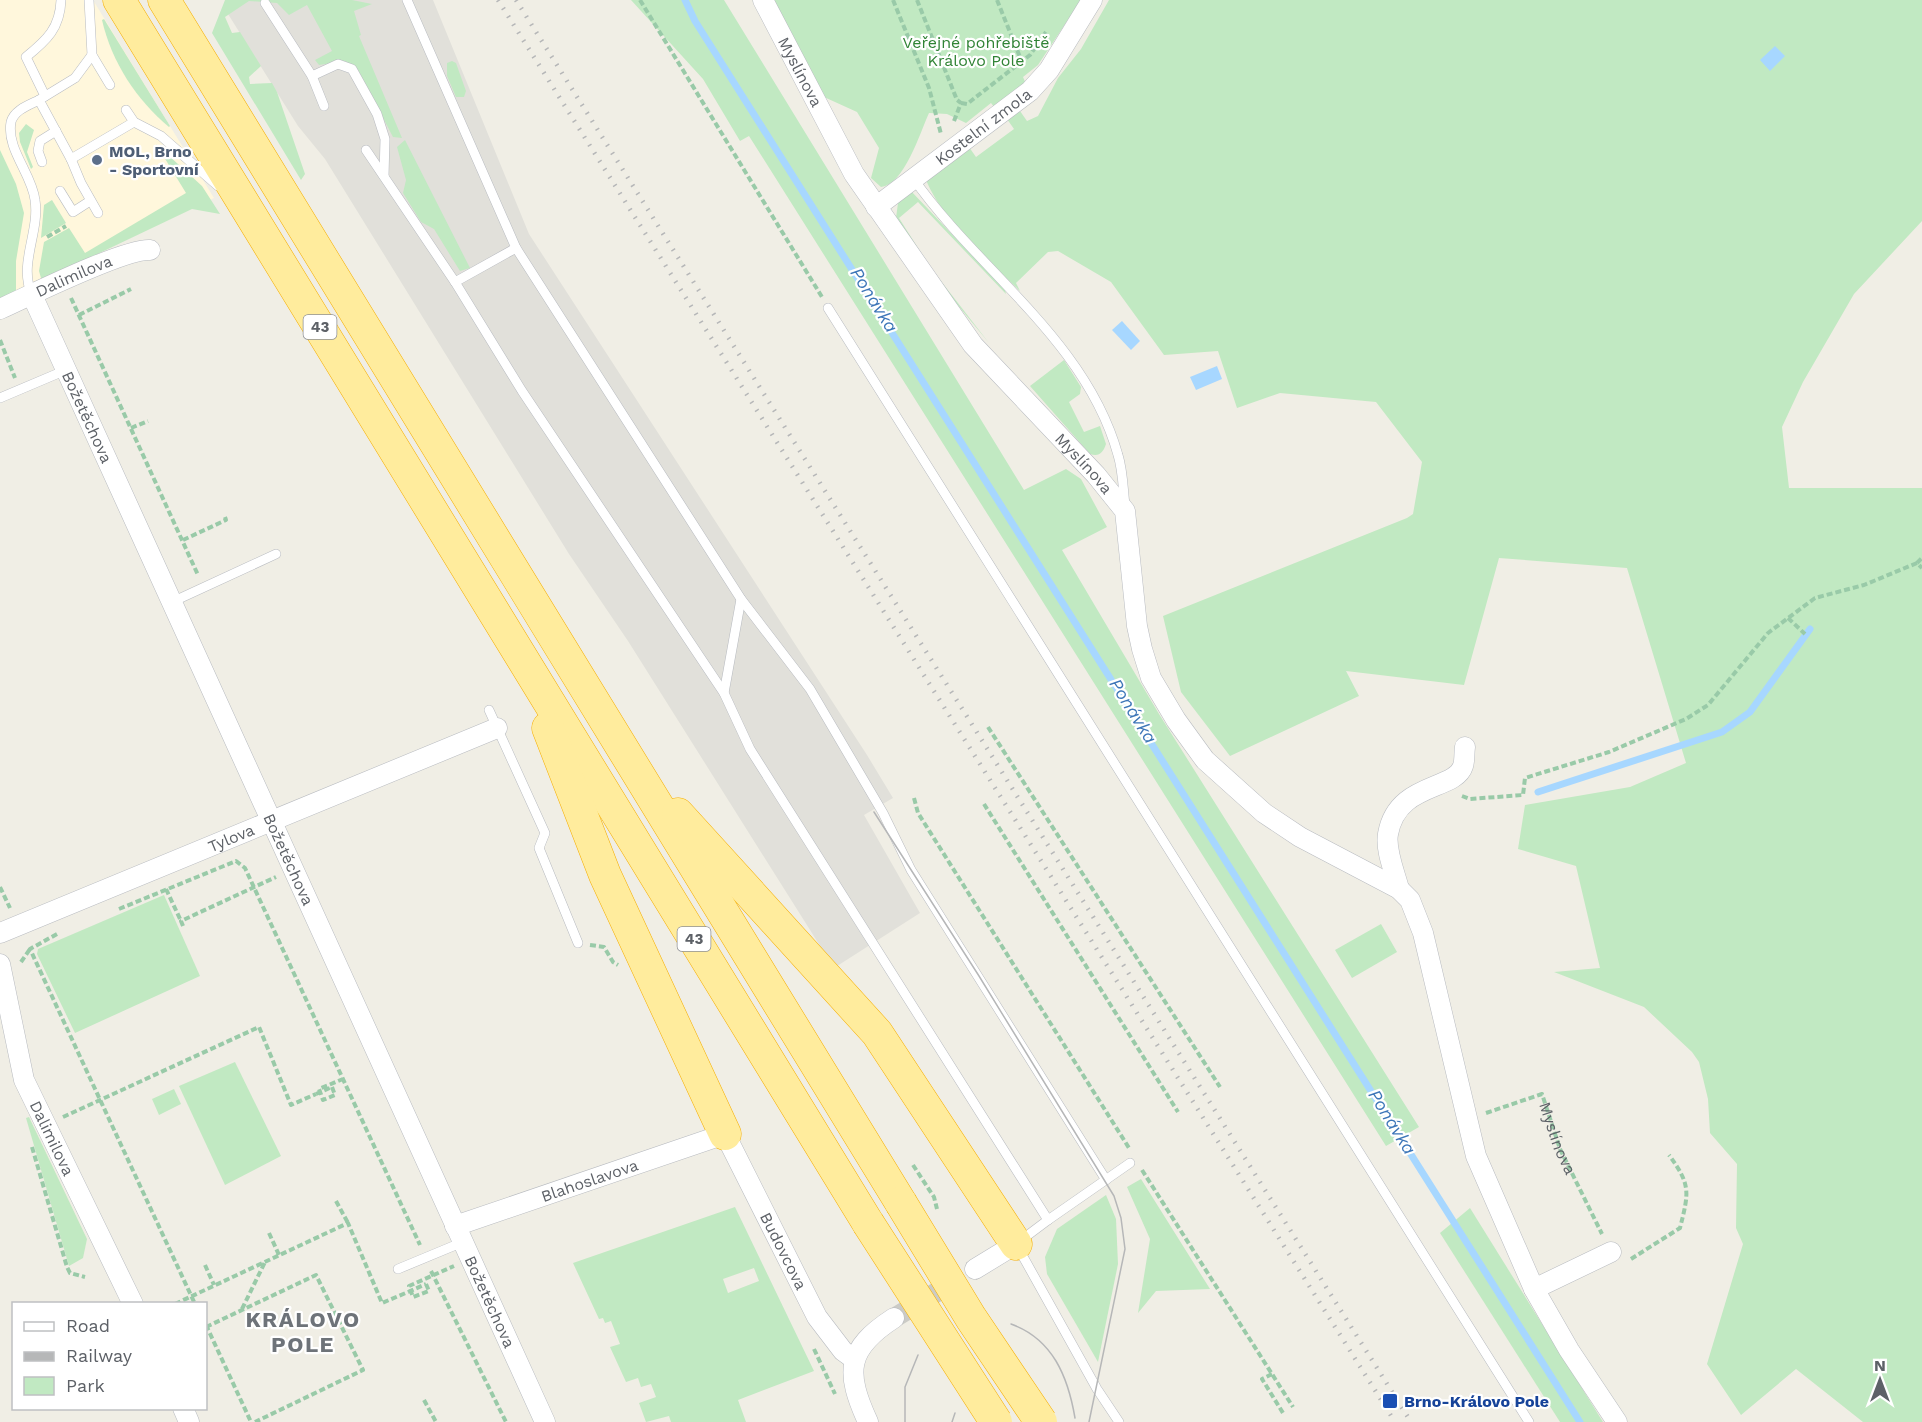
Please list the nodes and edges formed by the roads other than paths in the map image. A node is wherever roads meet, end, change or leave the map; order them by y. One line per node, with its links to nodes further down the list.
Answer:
1 (61, 0): 12 (lane)
2 (89, 0): 9 (lane)
3 (119, 0): 28 (highway, 43)
4 (164, 0): 46 (highway, 43)
5 (406, 0): 29 (lane)
6 (763, 0): 26 (street, Myslínova)
7 (1092, 0): 23 (street, Kostelní zmola)
8 (265, 3): 10 (lane)
9 (92, 54): 11 (lane); 12 (lane)
10 (312, 76): 13 (lane); 22 (lane)
11 (111, 86)
12 (42, 98): 17 (lane); 18 (lane)
13 (324, 106)
14 (126, 110): 15 (lane)
15 (134, 122): 20 (lane); 28 (lane)
16 (0, 131): 17 (lane)
17 (10, 131): 32 (lane)
18 (56, 131): 20 (lane); 21 (lane)
19 (366, 150): 22 (lane)
20 (71, 159): 25 (lane)
21 (42, 162)
22 (384, 176): 31 (lane)
23 (913, 178): 26 (street, Kostelní zmola); 37 (lane)
24 (60, 191): 25 (lane)
25 (90, 201): 27 (lane)
26 (876, 207): 37 (street, Myslínova)
27 (98, 213)
28 (254, 220): 41 (highway, 43)
29 (516, 248): 31 (lane); 39 (lane)
30 (150, 250): 32 (street, Dalimilova)
31 (455, 282): 42 (lane)
32 (32, 295): 34 (street, Dalimilova); 35 (street, Božetěchova)
33 (828, 308): 72 (lane)
34 (0, 309)
35 (66, 370): 36 (lane); 40 (street, Božetěchova)
36 (0, 398)
37 (1125, 511): 50 (street)
38 (276, 554): 40 (lane)
39 (741, 599): 42 (lane); 56 (lane)
40 (172, 602): 49 (street, Božetěchova)
41 (520, 654): 54 (highway); 69 (highway, 43, bridge)
42 (724, 693): 57 (lane)
43 (489, 710): 44 (lane)
44 (497, 728): 49 (street, Tylova); 52 (lane)
45 (1464, 747): 48 (street)
46 (628, 759): 59 (highway); 70 (highway, 43, bridge)
47 (1477, 777): 48 (street)
48 (1454, 778): 50 (street)
49 (271, 821): 51 (street, Tylova); 58 (street, Božetěchova)
50 (1399, 889): 63 (street)
51 (0, 933)
52 (578, 943)
53 (0, 964): 64 (street, Dalimilova)
54 (726, 1134): 58 (street, Blahoslavova); 66 (street, Budovcova)
55 (1134, 1162): 56 (lane)
56 (1106, 1180): 57 (lane)
57 (1048, 1220): 59 (lane)
58 (459, 1234): 61 (lane); 67 (street, Božetěchova)
59 (1016, 1244): 62 (street); 71 (lane)
60 (1611, 1252): 63 (street)
61 (398, 1269)
62 (975, 1269)
63 (1534, 1289): 73 (street)
64 (132, 1302)
65 (894, 1318): 66 (street)
66 (854, 1359): 68 (street)
67 (545, 1422)
68 (868, 1422)
69 (996, 1422)
70 (1041, 1422)
71 (1119, 1422)
72 (1529, 1422)
73 (1617, 1422)

